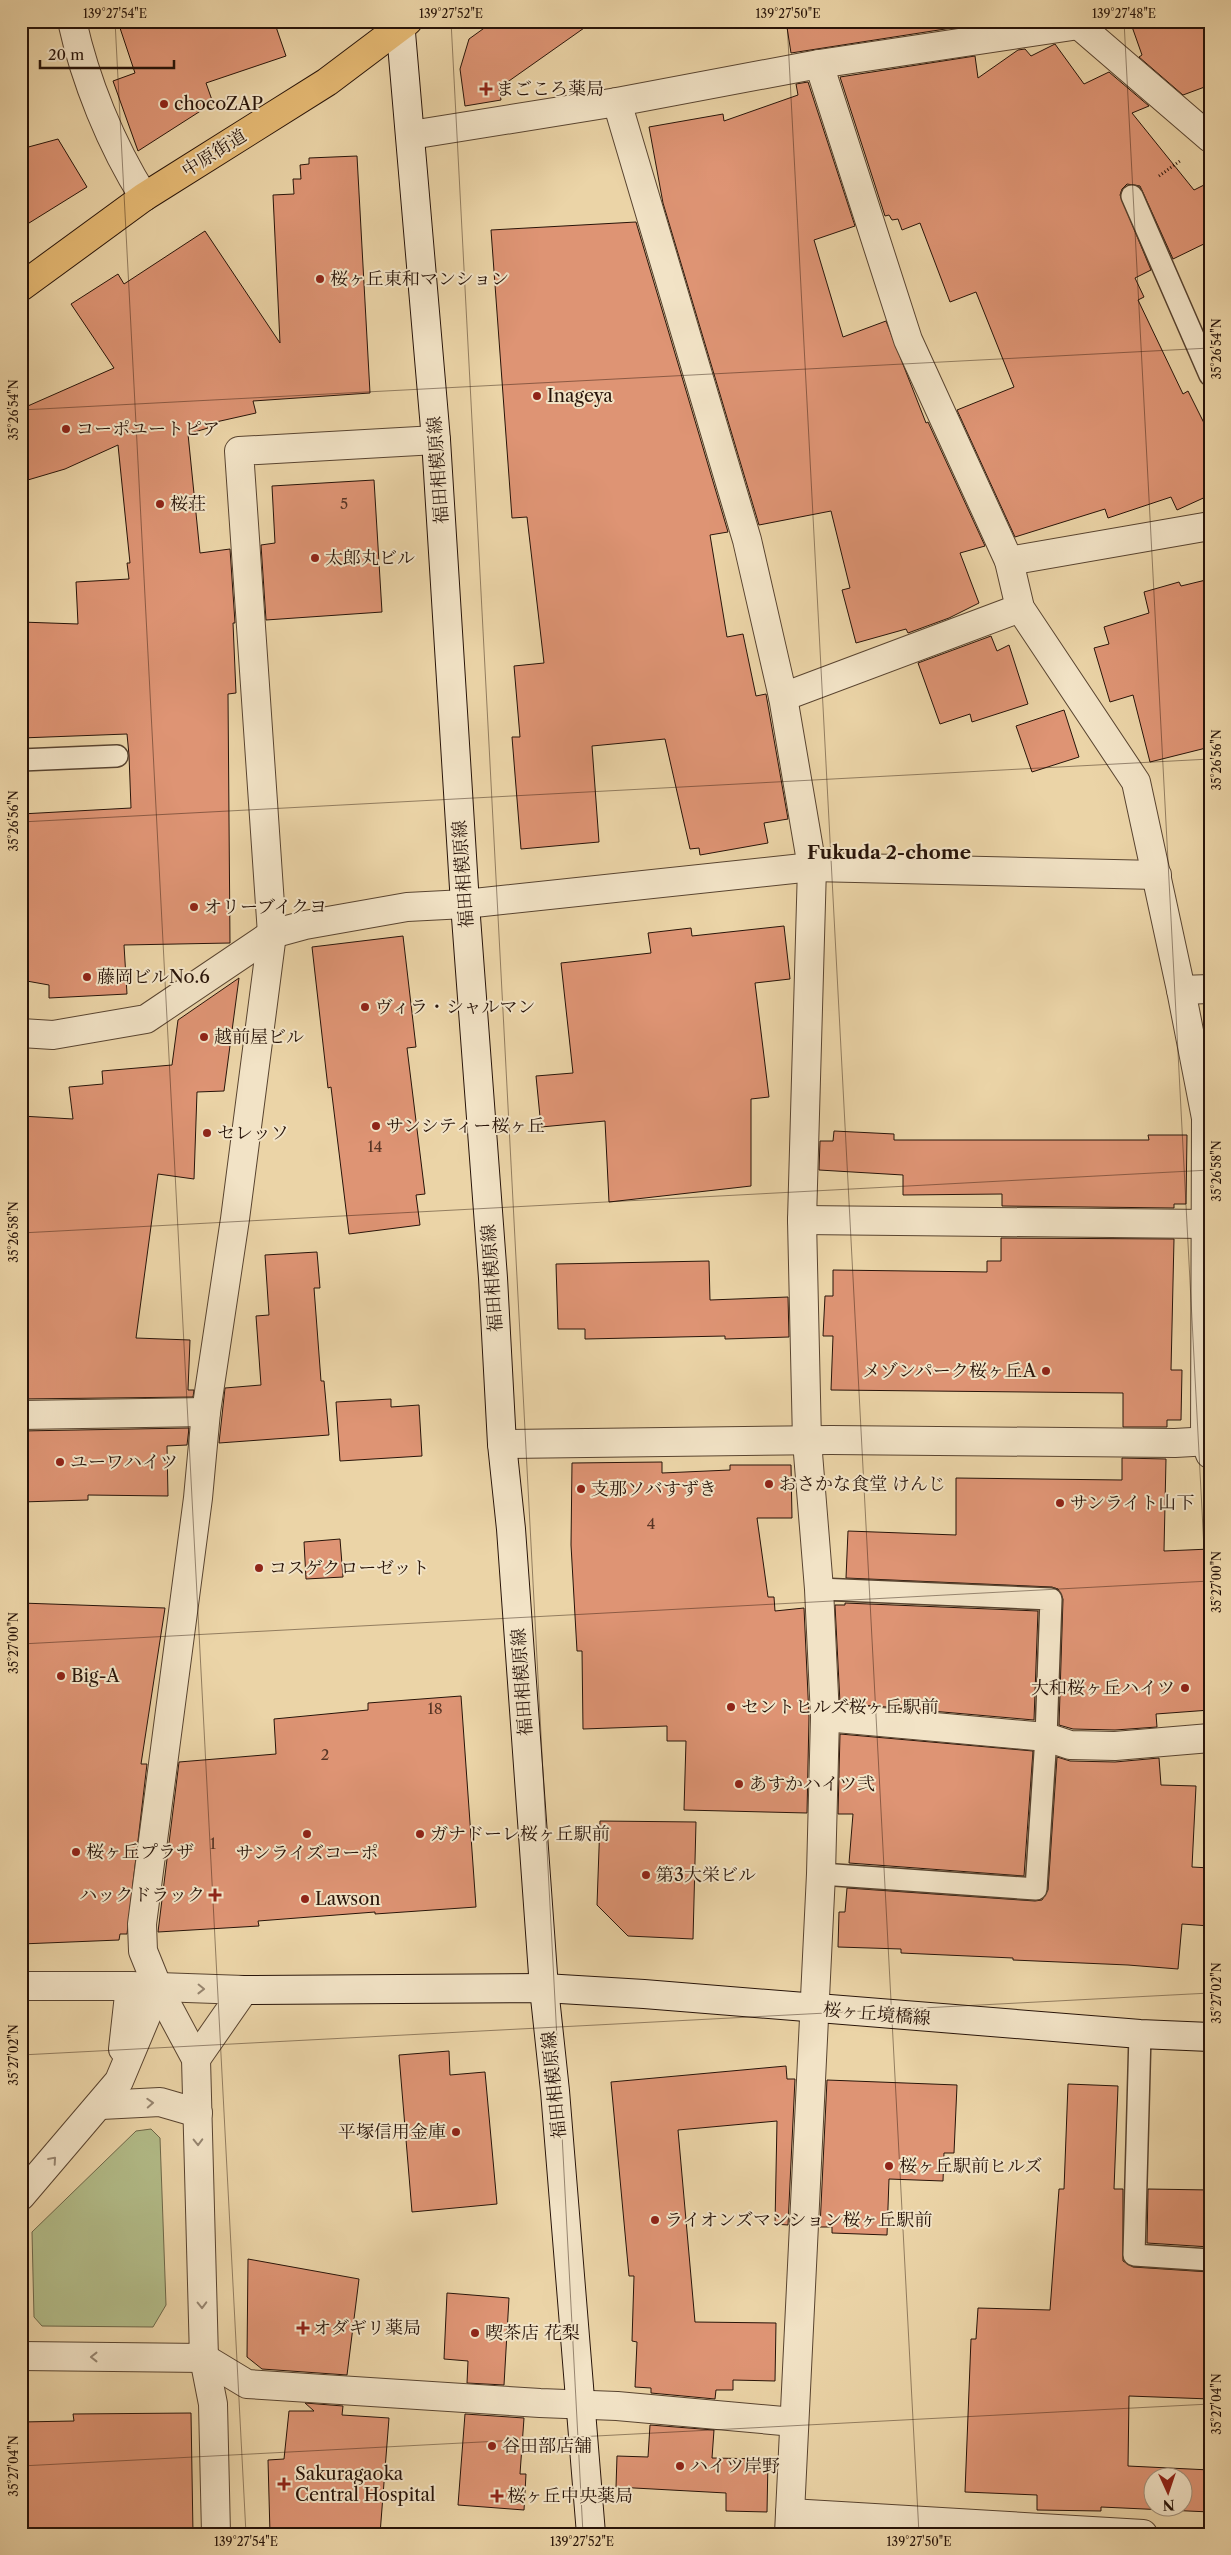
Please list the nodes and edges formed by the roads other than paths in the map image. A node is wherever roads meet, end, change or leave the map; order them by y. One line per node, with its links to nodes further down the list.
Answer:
1 (72, 21): 9 (street)
2 (403, 23): 6 (street, 福田相模原線); 9 (main road, 中原街道)
3 (1077, 23): 4 (street); 7 (street)
4 (819, 64): 5 (street); 14 (street)
5 (617, 102): 6 (street); 16 (street)
6 (411, 134): 12 (street, 福田相模原線)
7 (1210, 138)
8 (1132, 196): 11 (lane)
9 (144, 197): 10 (main road, 中原街道)
10 (21, 287)
11 (1210, 375)
12 (436, 440): 21 (street, 福田相模原線); 22 (street)
13 (1210, 526): 14 (street)
14 (1009, 561): 15 (street)
15 (1020, 608): 16 (street); 20 (street)
16 (783, 697): 19 (street)
17 (117, 756): 18 (lane)
18 (21, 760)
19 (812, 867): 20 (street); 21 (street); 26 (street)
20 (1156, 875): 24 (street)
21 (465, 904): 22 (street); 31 (street, 福田相模原線)
22 (272, 934): 25 (street); 28 (street)
23 (1210, 989): 24 (street)
24 (1181, 990): 27 (street)
25 (21, 1033)
26 (802, 1220): 27 (street); 30 (street)
27 (1206, 1224): 32 (street)
28 (206, 1412): 29 (street); 40 (street)
29 (21, 1415)
30 (806, 1441): 31 (street); 32 (street); 33 (street)
31 (502, 1444): 41 (street, 福田相模原線)
32 (1208, 1445)
33 (819, 1589): 34 (street); 35 (lane)
34 (825, 1717): 35 (street); 37 (street)
35 (1046, 1737): 36 (street); 37 (lane)
36 (1210, 1738)
37 (821, 1874): 43 (street)
38 (21, 1986): 39 (street, 桜ヶ丘境橋線)
39 (130, 1986): 40 (street, 桜ヶ丘境橋線); 47 (street)
40 (158, 1988): 42 (street, 桜ヶ丘境橋線, one-way to 42); 46 (street); 47 (street)
41 (544, 1988): 42 (street, 桜ヶ丘境橋線); 43 (street, 桜ヶ丘境橋線); 54 (street, 福田相模原線)
42 (244, 1990): 46 (street)
43 (814, 2008): 44 (street, 桜ヶ丘境橋線); 55 (street)
44 (1140, 2034): 45 (street, 桜ヶ丘境橋線); 51 (lane)
45 (1210, 2037)
46 (196, 2059): 49 (street)
47 (119, 2081): 48 (street)
48 (101, 2105): 49 (street, one-way to 49); 50 (street, one-way to 48)
49 (198, 2113): 53 (street, one-way to 53)
50 (21, 2196)
51 (1210, 2260)
52 (21, 2356): 53 (street, one-way to 52)
53 (204, 2358): 54 (street); 57 (street)
54 (581, 2406): 55 (street); 58 (street, 福田相模原線)
55 (794, 2422): 56 (street)
56 (790, 2523): 59 (street)
57 (216, 2534)
58 (591, 2534)
59 (1143, 2534)

